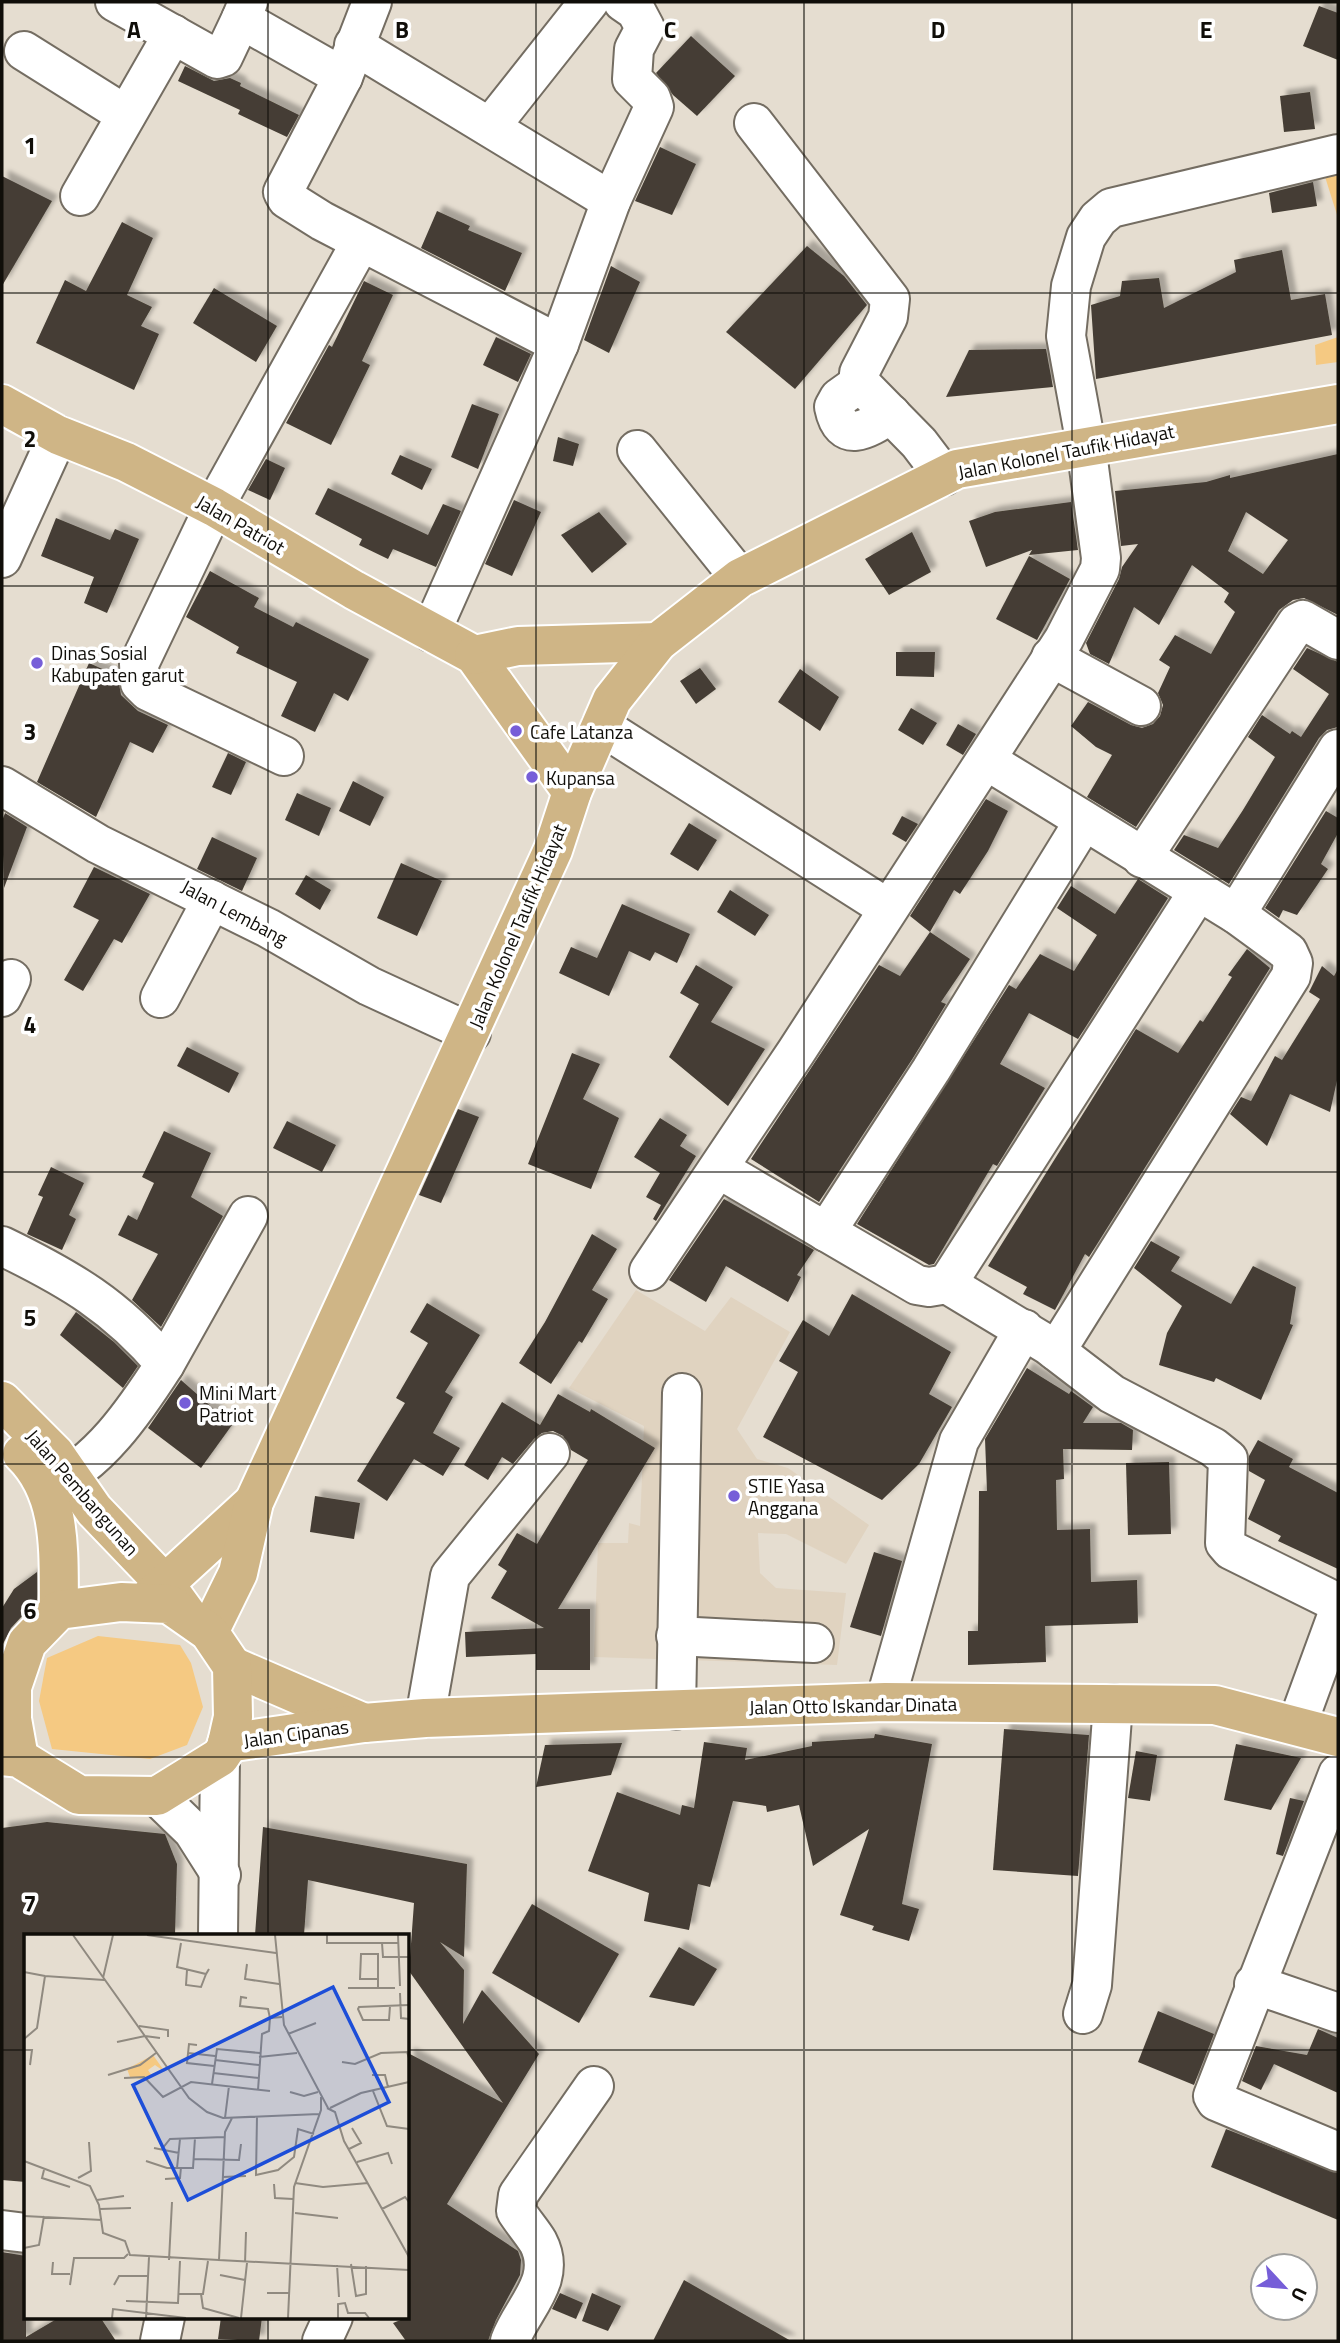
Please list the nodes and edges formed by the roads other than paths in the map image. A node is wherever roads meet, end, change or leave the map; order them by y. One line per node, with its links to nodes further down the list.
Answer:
1 (115, 2): 6 (street)
2 (372, 2): 8 (street)
3 (589, 2): 11 (street)
4 (622, 2): 14 (street)
5 (245, 11): 6 (street); 8 (street)
6 (173, 34): 9 (street)
7 (24, 51): 9 (street)
8 (349, 61): 11 (street); 15 (street)
9 (126, 115): 13 (street)
10 (754, 123): 22 (street)
11 (490, 127): 14 (street)
12 (1338, 154): 20 (street)
13 (80, 196)
14 (611, 201): 16 (street)
15 (361, 242): 16 (street); 23 (street)
16 (559, 344): 26 (street)
17 (2, 404): 19 (main road, Jalan Patriot)
18 (1338, 404): 20 (main road, Jalan Kolonel Taufik Hidayat)
19 (58, 435): 23 (main road, Jalan Patriot); 24 (street)
20 (1086, 445): 22 (main road, Jalan Kolonel Taufik Hidayat); 30 (street)
21 (638, 450): 25 (street)
22 (944, 476): 25 (main road, Jalan Kolonel Taufik Hidayat)
23 (214, 507): 26 (main road, Jalan Patriot); 34 (street)
24 (2, 558)
25 (740, 578): 28 (main road, Jalan Kolonel Taufik Hidayat)
26 (431, 632): 29 (main road, Jalan Patriot)
27 (1338, 640): 39 (street)
28 (658, 642): 29 (main road); 32 (main road, Jalan Kolonel Taufik Hidayat)
29 (474, 655): 37 (main road, Jalan Patriot)
30 (1051, 657): 31 (street); 35 (street)
31 (1141, 706)
32 (601, 726): 37 (main road, Jalan Kolonel Taufik Hidayat); 42 (street)
33 (1338, 749): 43 (street)
34 (284, 756)
35 (986, 760): 38 (street); 42 (street)
36 (2, 786): 41 (street, Jalan Lembang)
37 (572, 792): 45 (main road, Jalan Kolonel Taufik Hidayat)
38 (1084, 821): 39 (street); 48 (street)
39 (1142, 858): 40 (street)
40 (1198, 892): 43 (street); 51 (street)
41 (212, 900): 44 (street); 45 (street, Jalan Lembang)
42 (887, 908): 46 (street)
43 (1236, 914): 53 (street)
44 (160, 998)
45 (471, 1033): 60 (main road, Jalan Kolonel Taufik Hidayat)
46 (719, 1169): 48 (street); 50 (street)
47 (248, 1216): 54 (street)
48 (826, 1232): 51 (street)
49 (2, 1246): 54 (street)
50 (649, 1271)
51 (947, 1284): 52 (street)
52 (1024, 1329): 53 (street); 72 (street)
53 (1056, 1351): 64 (street)
54 (165, 1364): 59 (street)
55 (681, 1393): 68 (street)
56 (2, 1401): 59 (main road, Jalan Pembangunan)
57 (2, 1434): 59 (main road, Jalan Pembangunan)
58 (550, 1453): 75 (street)
59 (58, 1482): 61 (main road, Jalan Pembangunan); 62 (main road, Jalan Pembangunan)
60 (254, 1502): 63 (main road); 67 (main road)
61 (94, 1510): 62 (main road); 63 (main road, Jalan Pembangunan)
62 (58, 1531): 65 (main road, Jalan Pembangunan)
63 (154, 1593): 65 (main road); 67 (main road, Jalan Pembangunan)
64 (1338, 1603)
65 (59, 1610): 71 (main road)
66 (1338, 1612): 77 (street)
67 (199, 1625): 70 (main road)
68 (676, 1636): 69 (street); 74 (street)
69 (814, 1643)
70 (232, 1666): 76 (main road); 79 (main road)
71 (7, 1688): 80 (main road)
72 (885, 1702): 73 (main road, Jalan Otto Iskandar Dinata); 74 (main road, Jalan Otto Iskandar Dinata)
73 (1113, 1704): 77 (main road, Jalan Otto Iskandar Dinata); 87 (street)
74 (676, 1710): 75 (main road, Jalan Otto Iskandar Dinata)
75 (425, 1718): 76 (main road, Jalan Otto Iskandar Dinata)
76 (364, 1723): 79 (main road, Jalan Cipanas)
77 (1297, 1725): 78 (main road, Jalan Otto Iskandar Dinata)
78 (1338, 1737)
79 (224, 1750): 82 (main road); 83 (street)
80 (10, 1757): 82 (main road)
81 (1338, 1774): 85 (street)
82 (157, 1796): 83 (street)
83 (221, 1875): 84 (street)
84 (218, 1934)
85 (1254, 1984): 86 (street); 89 (street)
86 (1338, 2013)
87 (1083, 2014)
88 (594, 2086): 96 (street)
89 (1338, 2152)
90 (2, 2230): 91 (street)
91 (24, 2233)
92 (165, 2318): 94 (street)
93 (333, 2318): 95 (street)
94 (160, 2341)
95 (322, 2341)
96 (510, 2341)

